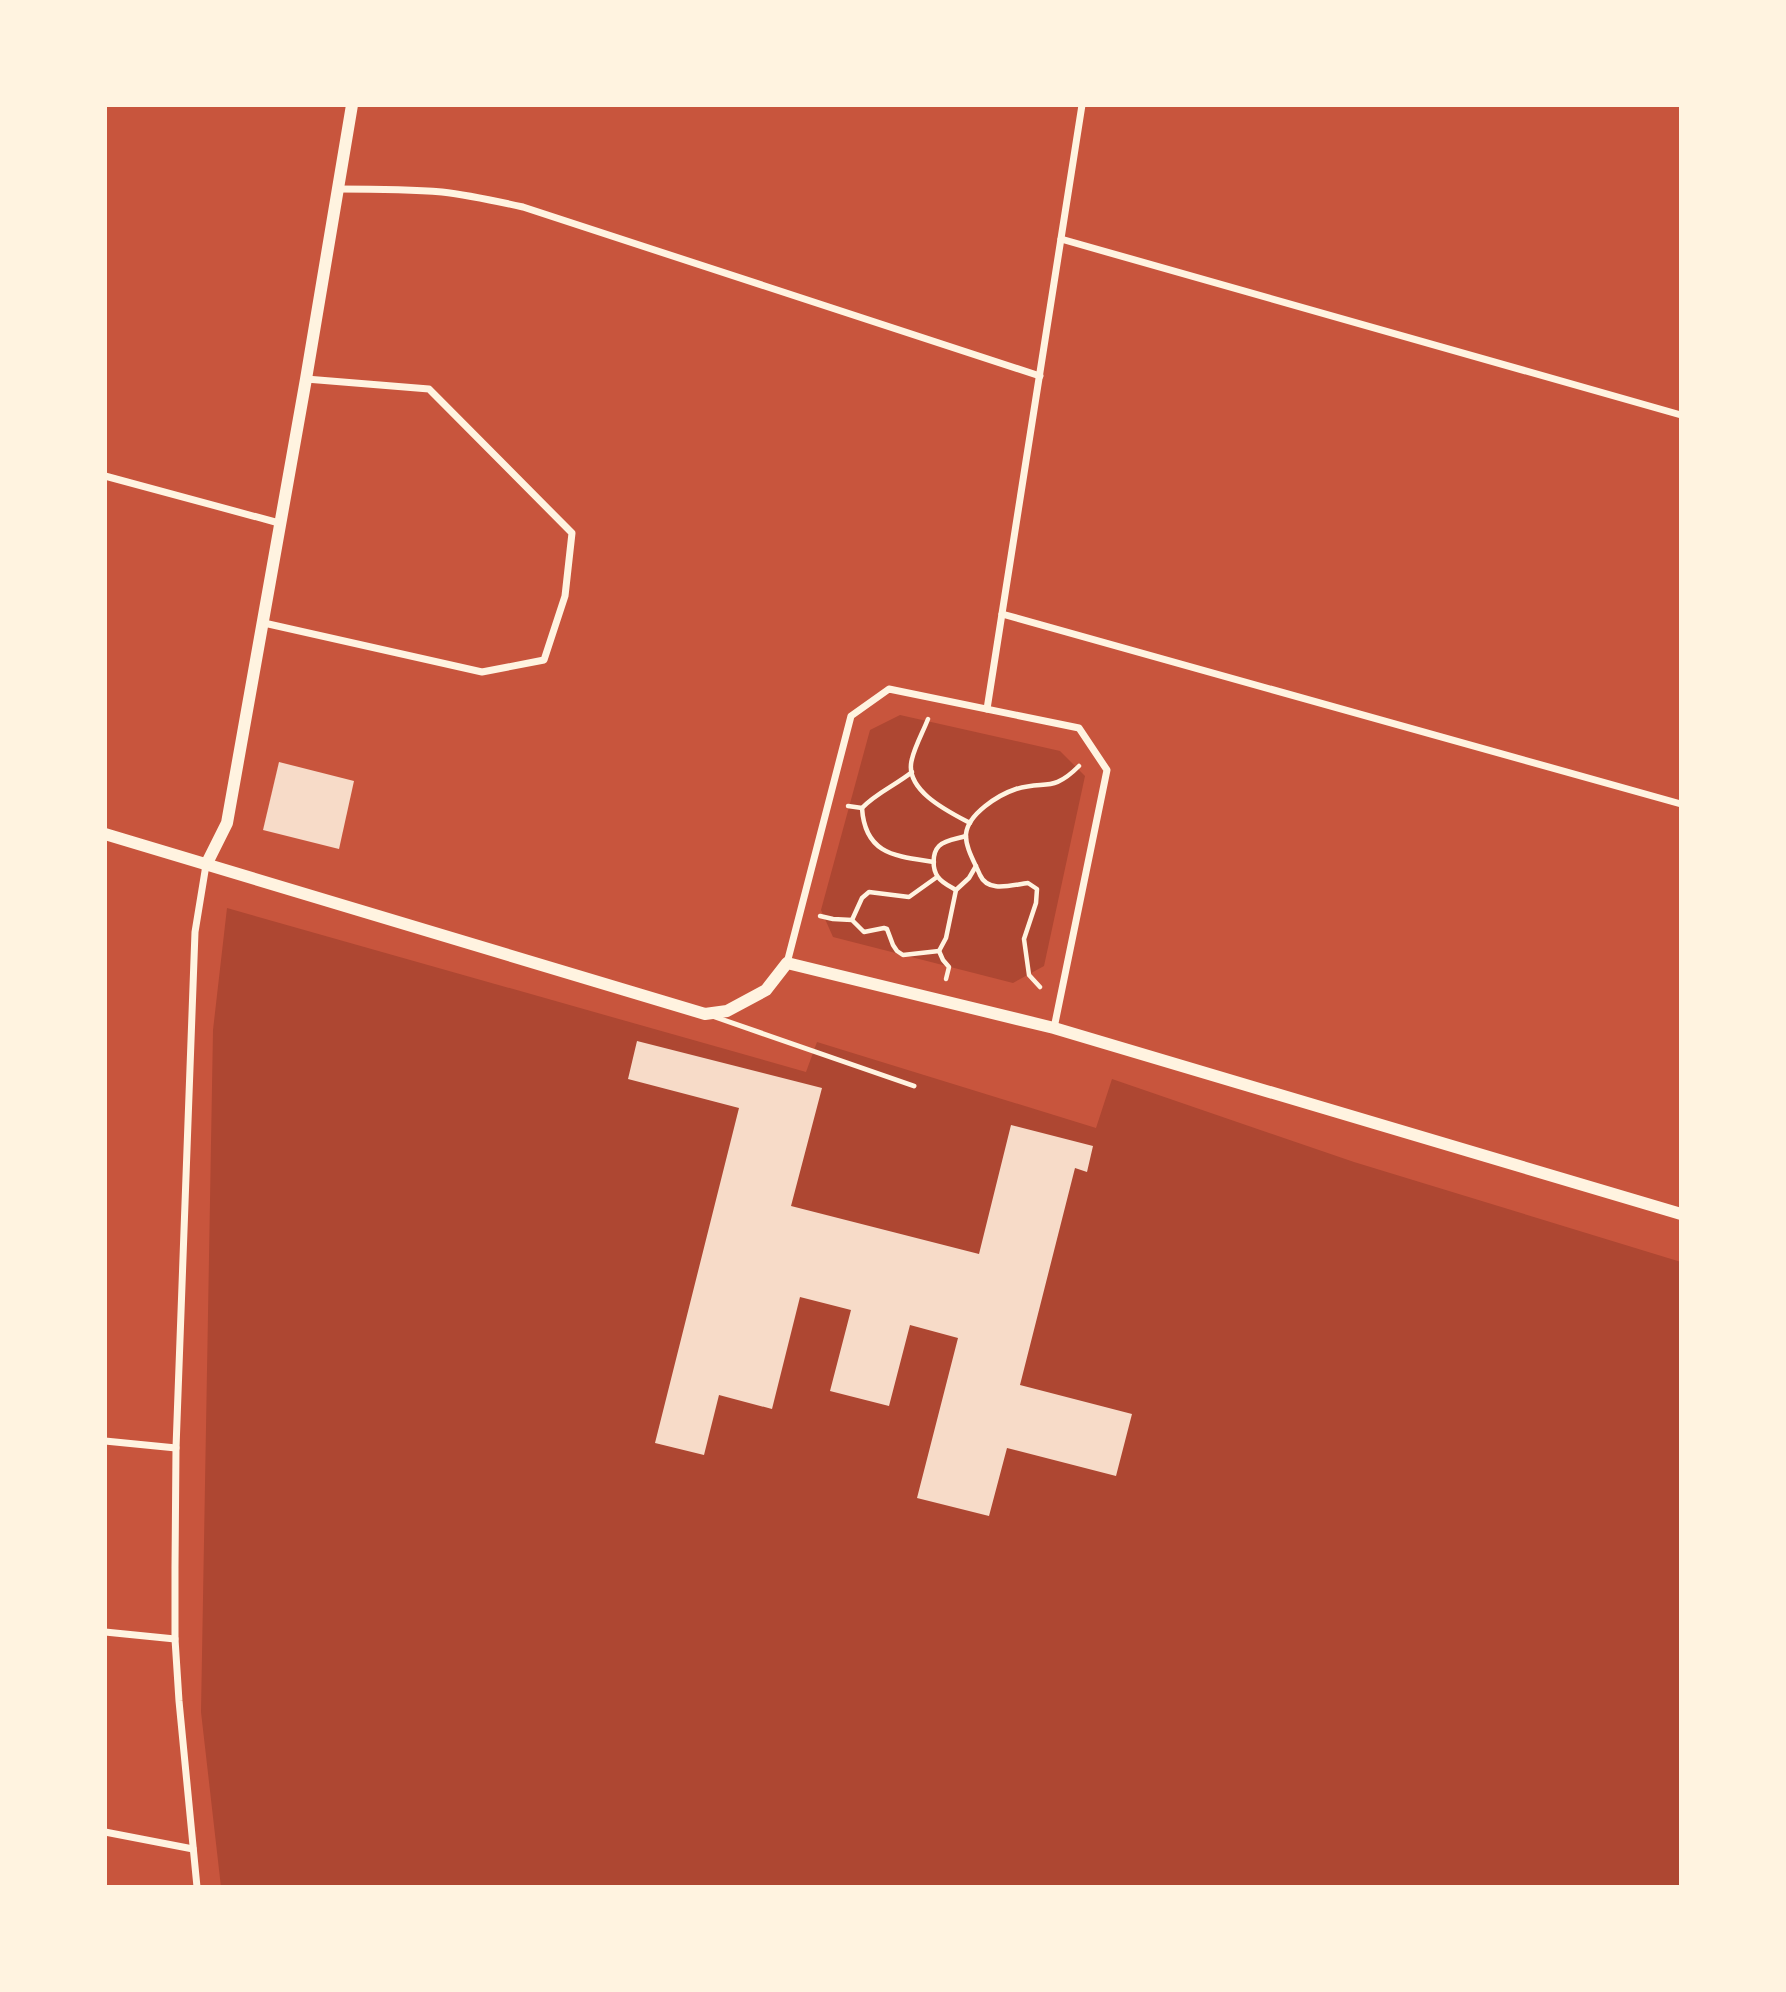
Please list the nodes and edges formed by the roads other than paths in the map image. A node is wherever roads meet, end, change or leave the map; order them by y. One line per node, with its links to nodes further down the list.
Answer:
1 (352, 105): 3 (street)
2 (1082, 105): 4 (street)
3 (337, 189): 5 (street); 6 (street)
4 (1061, 239): 5 (street); 7 (street)
5 (1040, 376): 10 (street)
6 (306, 379): 9 (street); 11 (street)
7 (1681, 415)
8 (105, 477): 9 (street)
9 (279, 523): 11 (street)
10 (1002, 614): 12 (street); 13 (street)
11 (264, 622): 15 (street)
12 (987, 709): 16 (street); 18 (street)
13 (1681, 804)
14 (105, 834): 15 (street)
15 (206, 865): 17 (street); 22 (street)
16 (787, 963): 17 (street); 18 (street)
17 (705, 1014): 19 (lane)
18 (1054, 1028): 20 (street)
19 (914, 1086)
20 (1681, 1214)
21 (105, 1441): 22 (street)
22 (176, 1448): 24 (street)
23 (105, 1632): 24 (street)
24 (175, 1639): 26 (street)
25 (105, 1832): 26 (street)
26 (192, 1849): 27 (street)
27 (197, 1887)

